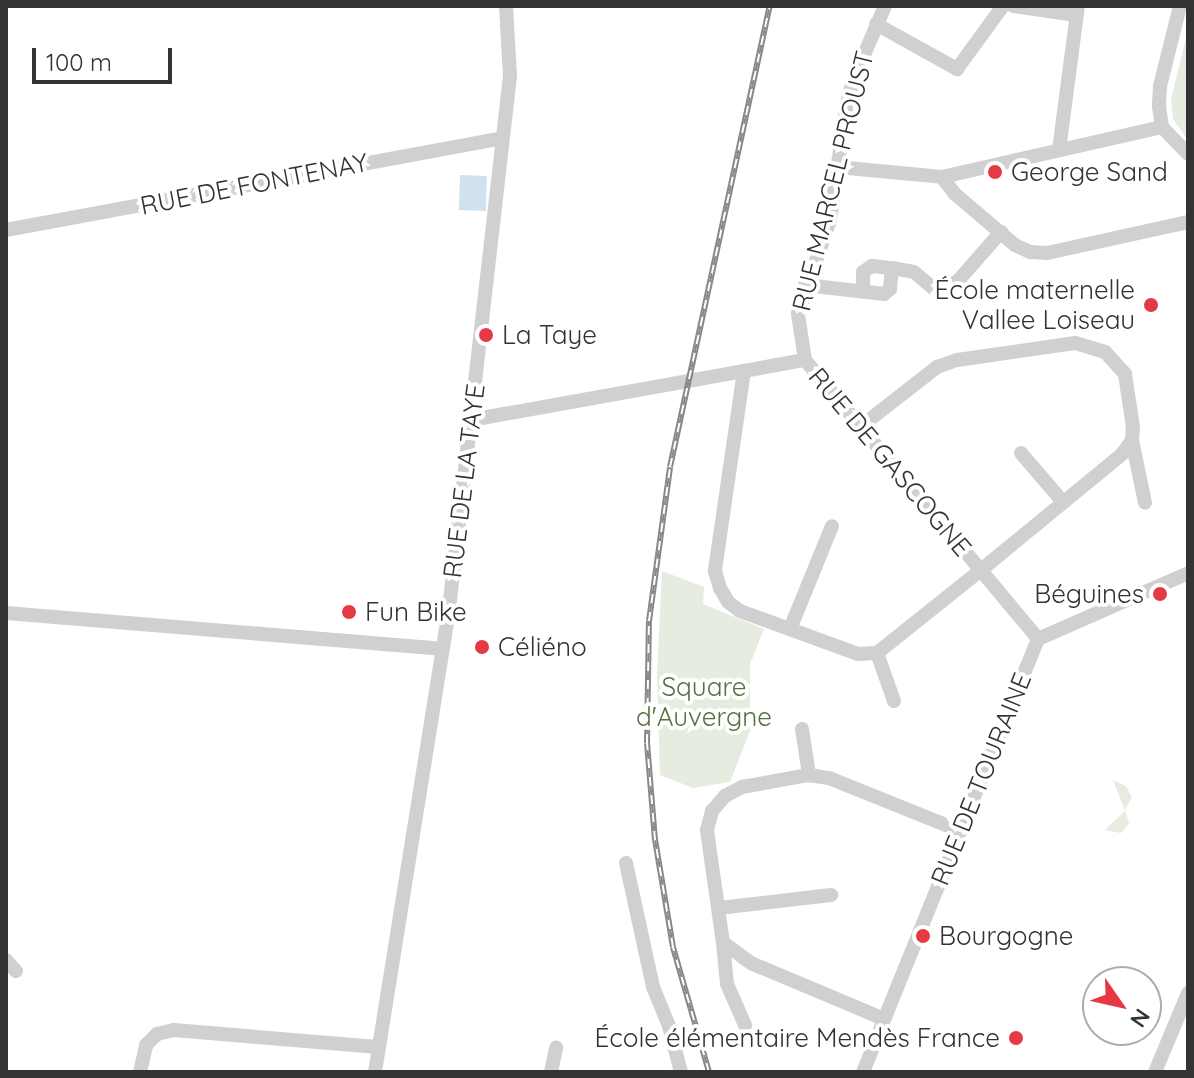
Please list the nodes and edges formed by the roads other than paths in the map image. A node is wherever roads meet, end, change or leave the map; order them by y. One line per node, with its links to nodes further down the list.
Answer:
1 (506, 6): 9 (street, RUE DE LA TAYE)
2 (885, 6): 7 (street, RUE MARCEL PROUST)
3 (1003, 6): 7 (street)
4 (1013, 6): 6 (street)
5 (1180, 6): 8 (street)
6 (1077, 10): 10 (street)
7 (876, 24): 12 (street, RUE MARCEL PROUST)
8 (1162, 127): 10 (street); 11 (street)
9 (503, 138): 15 (street, RUE DE FONTENAY); 22 (street, RUE DE LA TAYE)
10 (1059, 150): 13 (street)
11 (1188, 154)
12 (837, 167): 13 (street); 18 (street, RUE MARCEL PROUST)
13 (942, 177): 16 (street)
14 (1188, 222): 16 (street)
15 (6, 230)
16 (1001, 232): 17 (street)
17 (892, 268): 19 (street); 19 (street)
18 (805, 285): 19 (street); 20 (street, RUE MARCEL PROUST)
19 (863, 291)
20 (805, 360): 21 (street, RUE DE GASCOGNE); 23 (street, RUE DE GASCOGNE)
21 (744, 371): 22 (street, RUE DE GASCOGNE); 32 (street)
22 (471, 420): 34 (street, RUE DE LA TAYE)
23 (860, 427): 24 (street); 29 (street, RUE DE GASCOGNE)
24 (1132, 440): 26 (street); 27 (street)
25 (1021, 453): 26 (street)
26 (1063, 502): 29 (street)
27 (1145, 503)
28 (832, 526): 32 (street)
29 (981, 570): 33 (street, RUE DE GASCOGNE); 35 (street)
30 (1188, 573): 33 (street, RUE DE TOURAINE)
31 (6, 613): 34 (street)
32 (790, 629): 35 (street)
33 (1038, 639): 39 (street, RUE DE TOURAINE)
34 (442, 649): 48 (street, RUE DE LA TAYE)
35 (877, 653): 36 (street)
36 (894, 701)
37 (802, 729): 38 (street)
38 (809, 775): 39 (street); 42 (street)
39 (961, 831): 45 (street, RUE DE TOURAINE)
40 (626, 863): 53 (street)
41 (831, 895): 42 (street)
42 (719, 908): 43 (street)
43 (723, 943): 45 (street); 46 (street)
44 (1188, 993): 47 (street)
45 (884, 1019): 54 (street, RUE DE TOURAINE)
46 (745, 1025)
47 (1182, 1028): 55 (street)
48 (377, 1047): 50 (street); 51 (street, RUE DE LA TAYE)
49 (556, 1048): 52 (street)
50 (140, 1072)
51 (375, 1072)
52 (551, 1072)
53 (681, 1072)
54 (863, 1072)
55 (1155, 1072)

